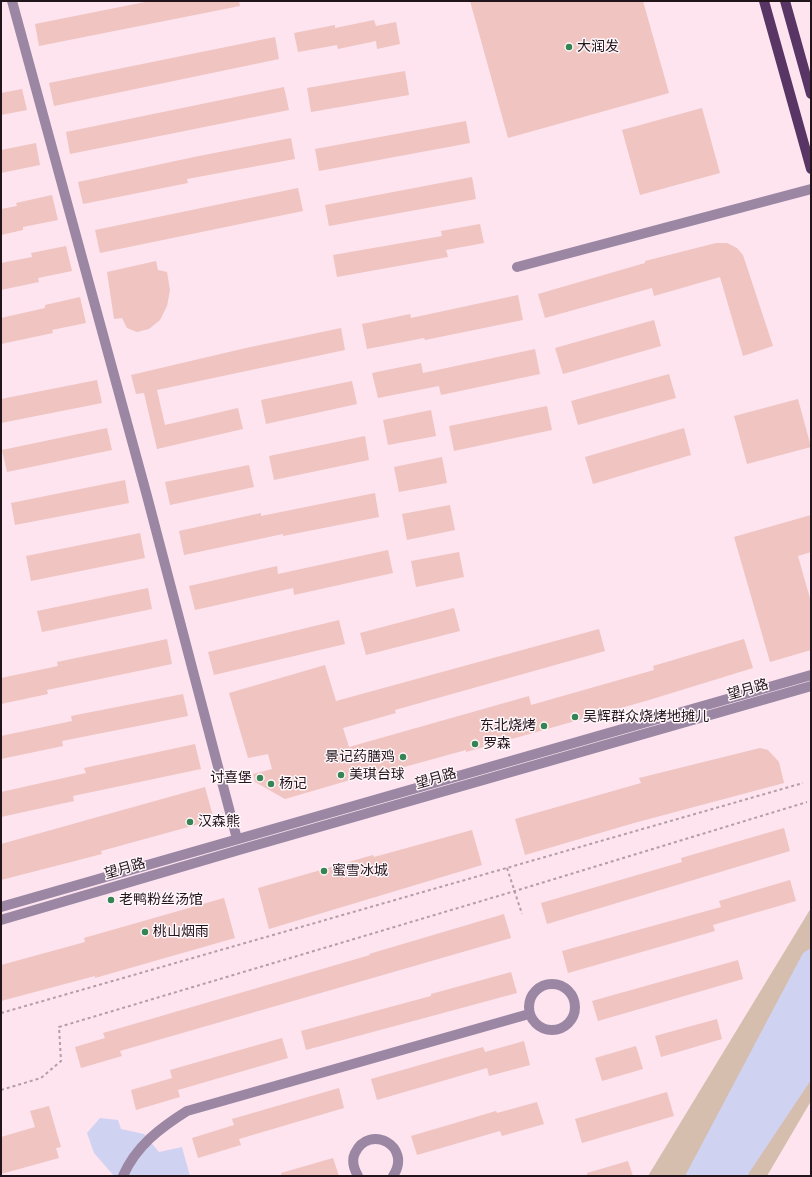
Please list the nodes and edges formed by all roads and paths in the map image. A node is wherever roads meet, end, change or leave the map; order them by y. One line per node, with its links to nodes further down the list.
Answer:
1 (12, 1): 12 (street)
2 (764, 1): 5 (main road)
3 (785, 1): 4 (main road)
4 (811, 94)
5 (811, 169)
6 (811, 189): 7 (street)
7 (517, 267)
8 (811, 675): 12 (street, 望月路)
9 (811, 686): 17 (street, 望月路)
10 (803, 783): 13 (path)
11 (807, 802): 14 (path)
12 (237, 839): 15 (street, 望月路)
13 (507, 868): 14 (path); 18 (path)
14 (515, 891): 16 (path); 20 (path)
15 (1, 906)
16 (522, 914)
17 (1, 920)
18 (1, 1013)
19 (529, 1014): 19 (street); 21 (street)
20 (1, 1090)
21 (123, 1176)
22 (358, 1176): 23 (street)
23 (393, 1176)

